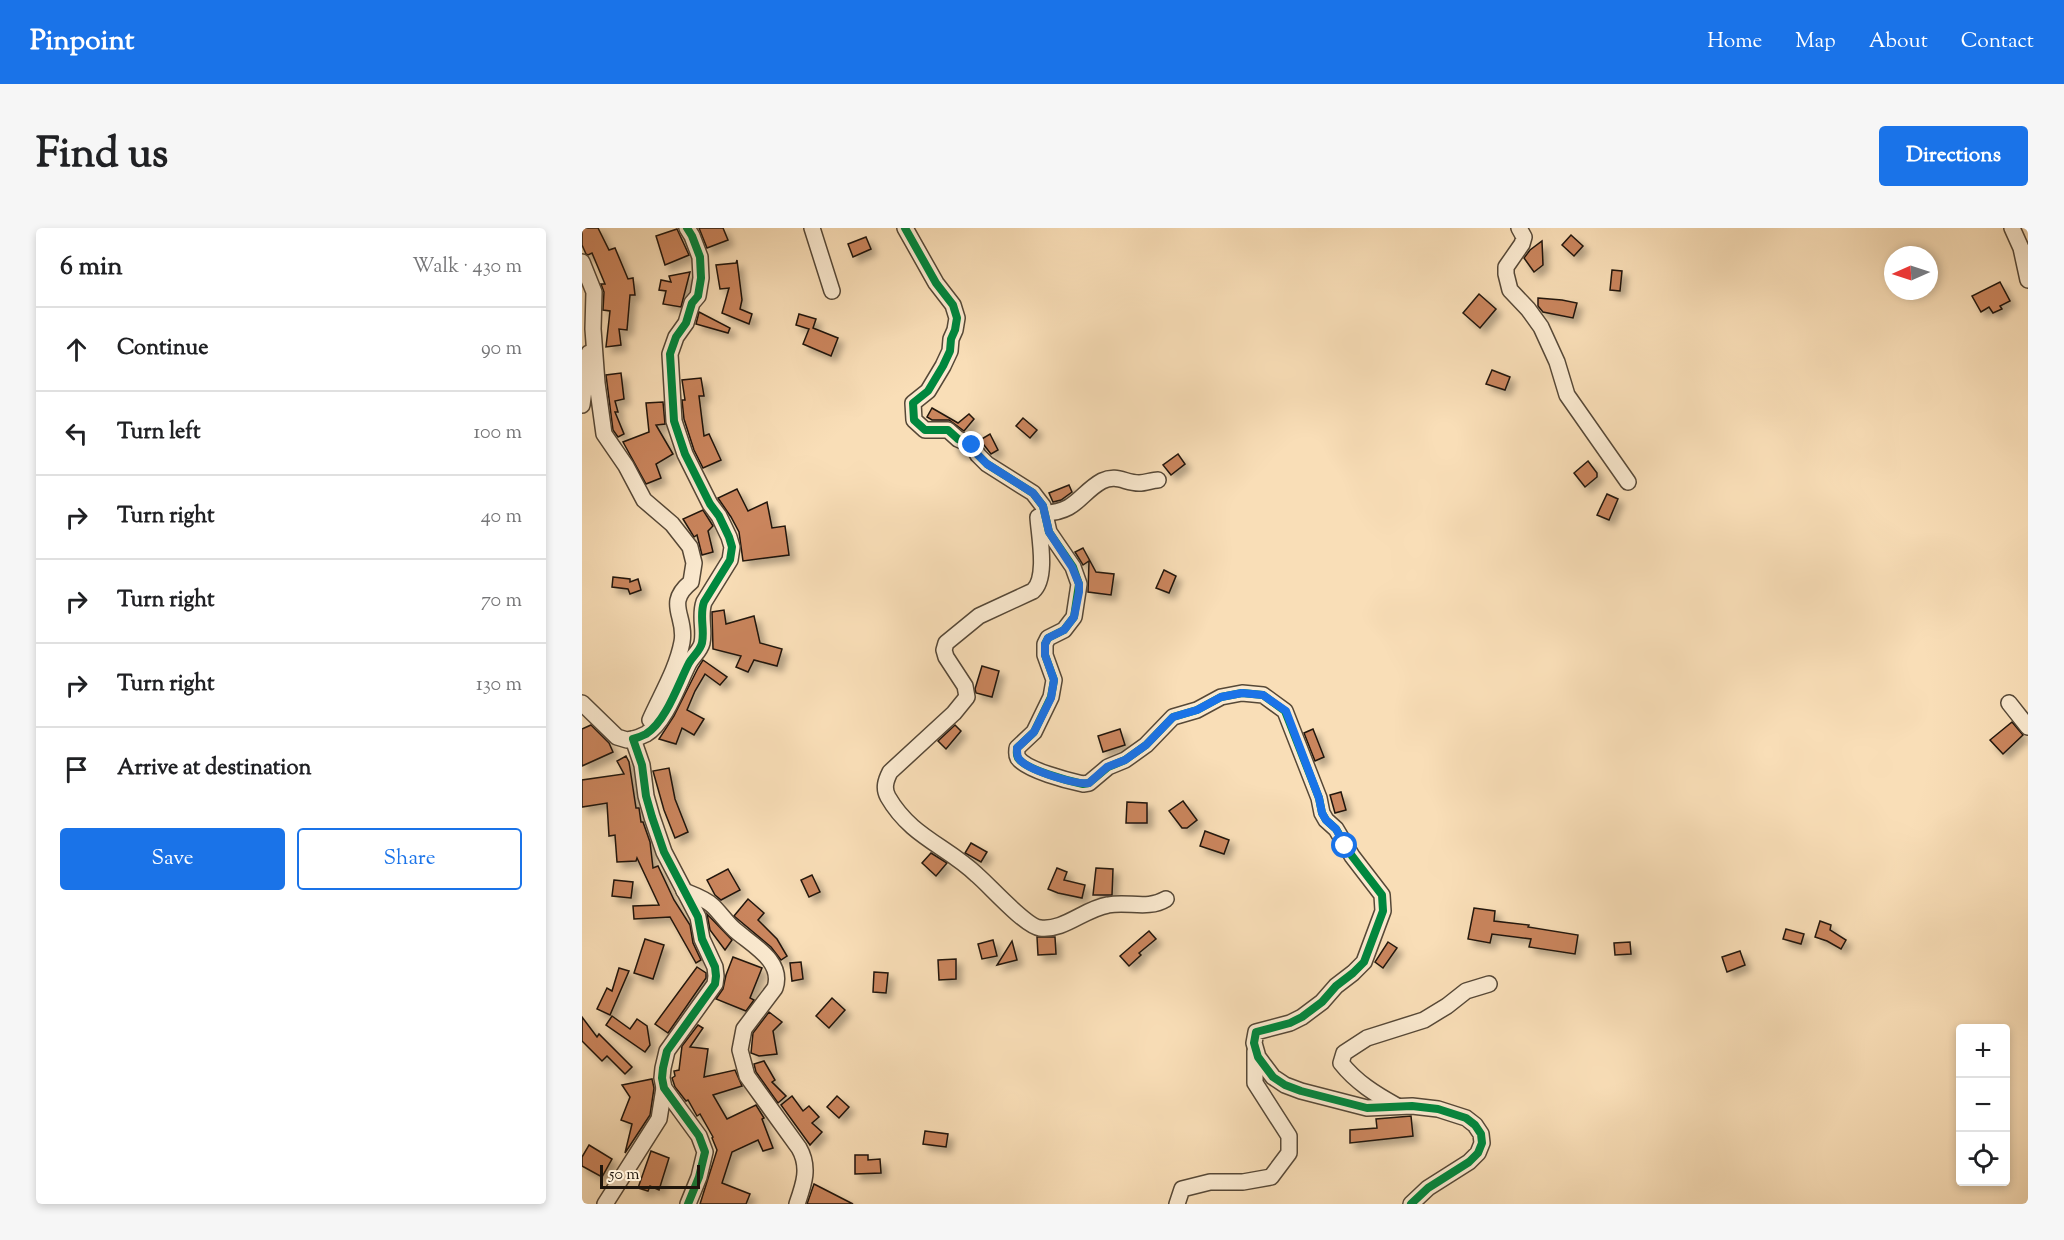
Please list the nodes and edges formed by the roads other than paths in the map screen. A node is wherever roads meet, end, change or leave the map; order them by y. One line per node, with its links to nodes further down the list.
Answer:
1 (687, 228): 18 (street)
2 (812, 228): 8 (street)
3 (905, 228): 13 (street)
4 (1519, 228): 12 (street)
5 (2012, 228): 7 (street)
6 (582, 262): 9 (street)
7 (2028, 280)
8 (832, 291)
9 (593, 329): 10 (street); 18 (street)
10 (582, 405)
11 (1158, 480): 14 (street)
12 (1628, 482)
13 (1033, 493): 14 (street); 20 (street)
14 (1045, 513): 22 (street)
15 (582, 703): 18 (street)
16 (2009, 703): 17 (street)
17 (2028, 727)
18 (637, 738): 19 (street)
19 (684, 891): 23 (street); 27 (street)
20 (1166, 899)
21 (1489, 984): 24 (street)
22 (1255, 1051): 24 (street); 28 (street)
23 (664, 1088): 25 (street); 26 (street)
24 (1397, 1106): 29 (street)
25 (605, 1204)
26 (688, 1204)
27 (797, 1204)
28 (1177, 1204)
29 (1412, 1204)

